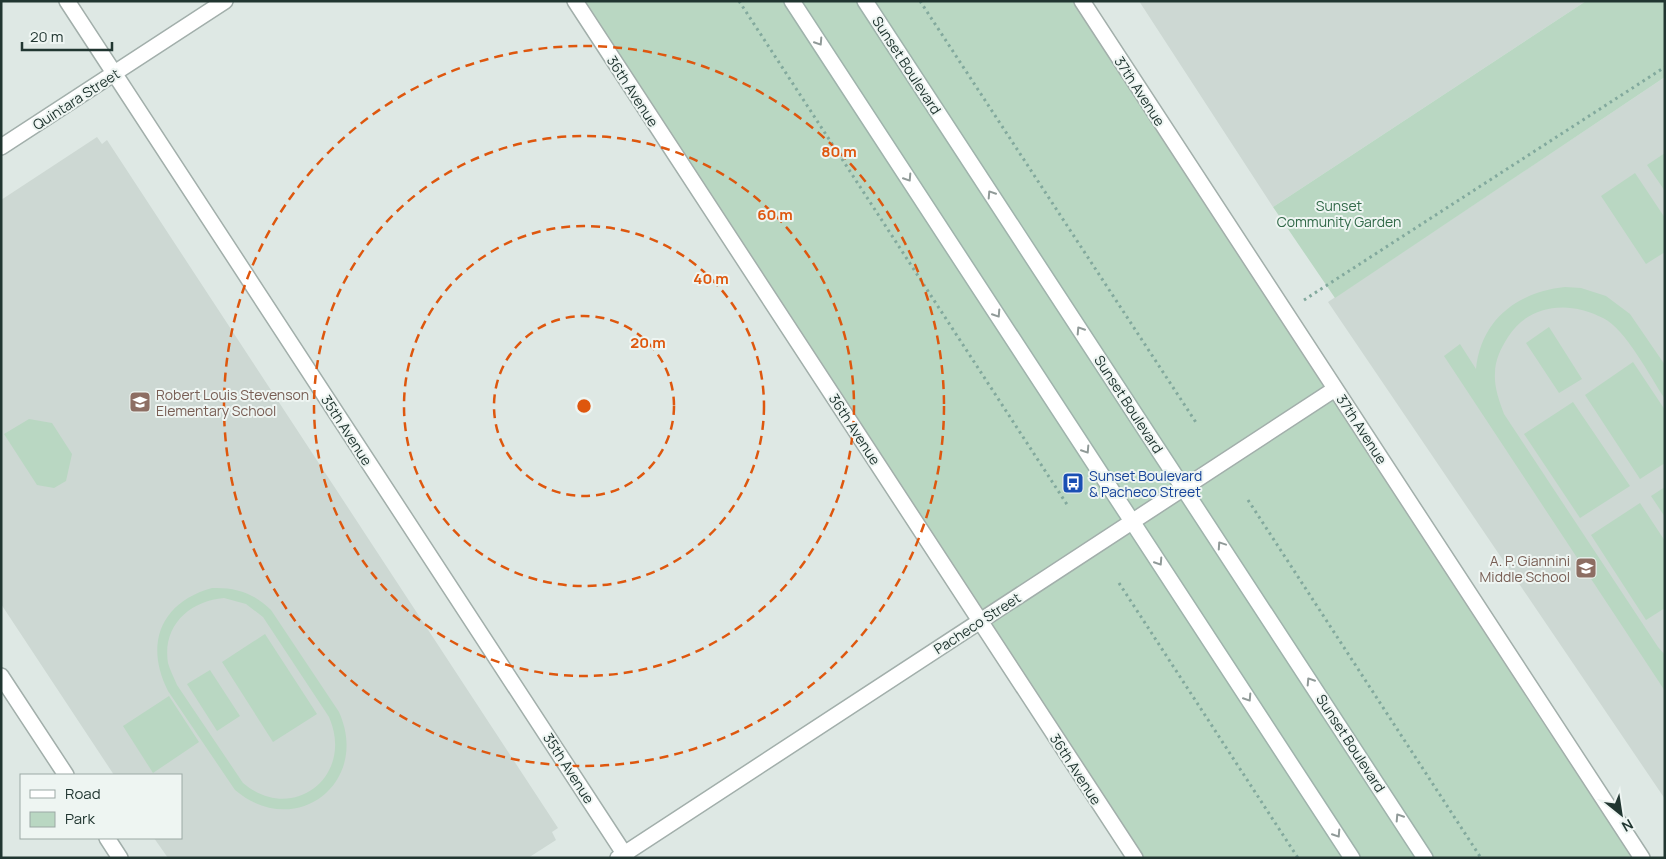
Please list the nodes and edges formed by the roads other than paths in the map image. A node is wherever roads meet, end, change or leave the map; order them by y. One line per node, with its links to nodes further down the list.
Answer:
1 (67, 1): 7 (street, 35th Avenue)
2 (225, 1): 7 (street, Quintara Street)
3 (575, 1): 12 (street, 36th Avenue)
4 (792, 1): 11 (street, one-way to 11)
5 (865, 1): 10 (street, Sunset Boulevard, one-way to 5)
6 (1082, 1): 9 (street, 37th Avenue)
7 (114, 74): 8 (street, Quintara Street); 16 (street, 35th Avenue)
8 (1, 147)
9 (1335, 389): 10 (street, Pacheco Street); 21 (street, 37th Avenue)
10 (1183, 488): 11 (street, Pacheco Street); 20 (street, Sunset Boulevard, one-way to 10)
11 (1132, 521): 12 (street, Pacheco Street); 19 (street, one-way to 19)
12 (980, 621): 16 (street, Pacheco Street); 18 (street, 36th Avenue)
13 (1, 676): 14 (street)
14 (65, 774)
15 (108, 839): 17 (street)
16 (623, 856)
17 (120, 858)
18 (1135, 858)
19 (1352, 858)
20 (1425, 858)
21 (1642, 858)

